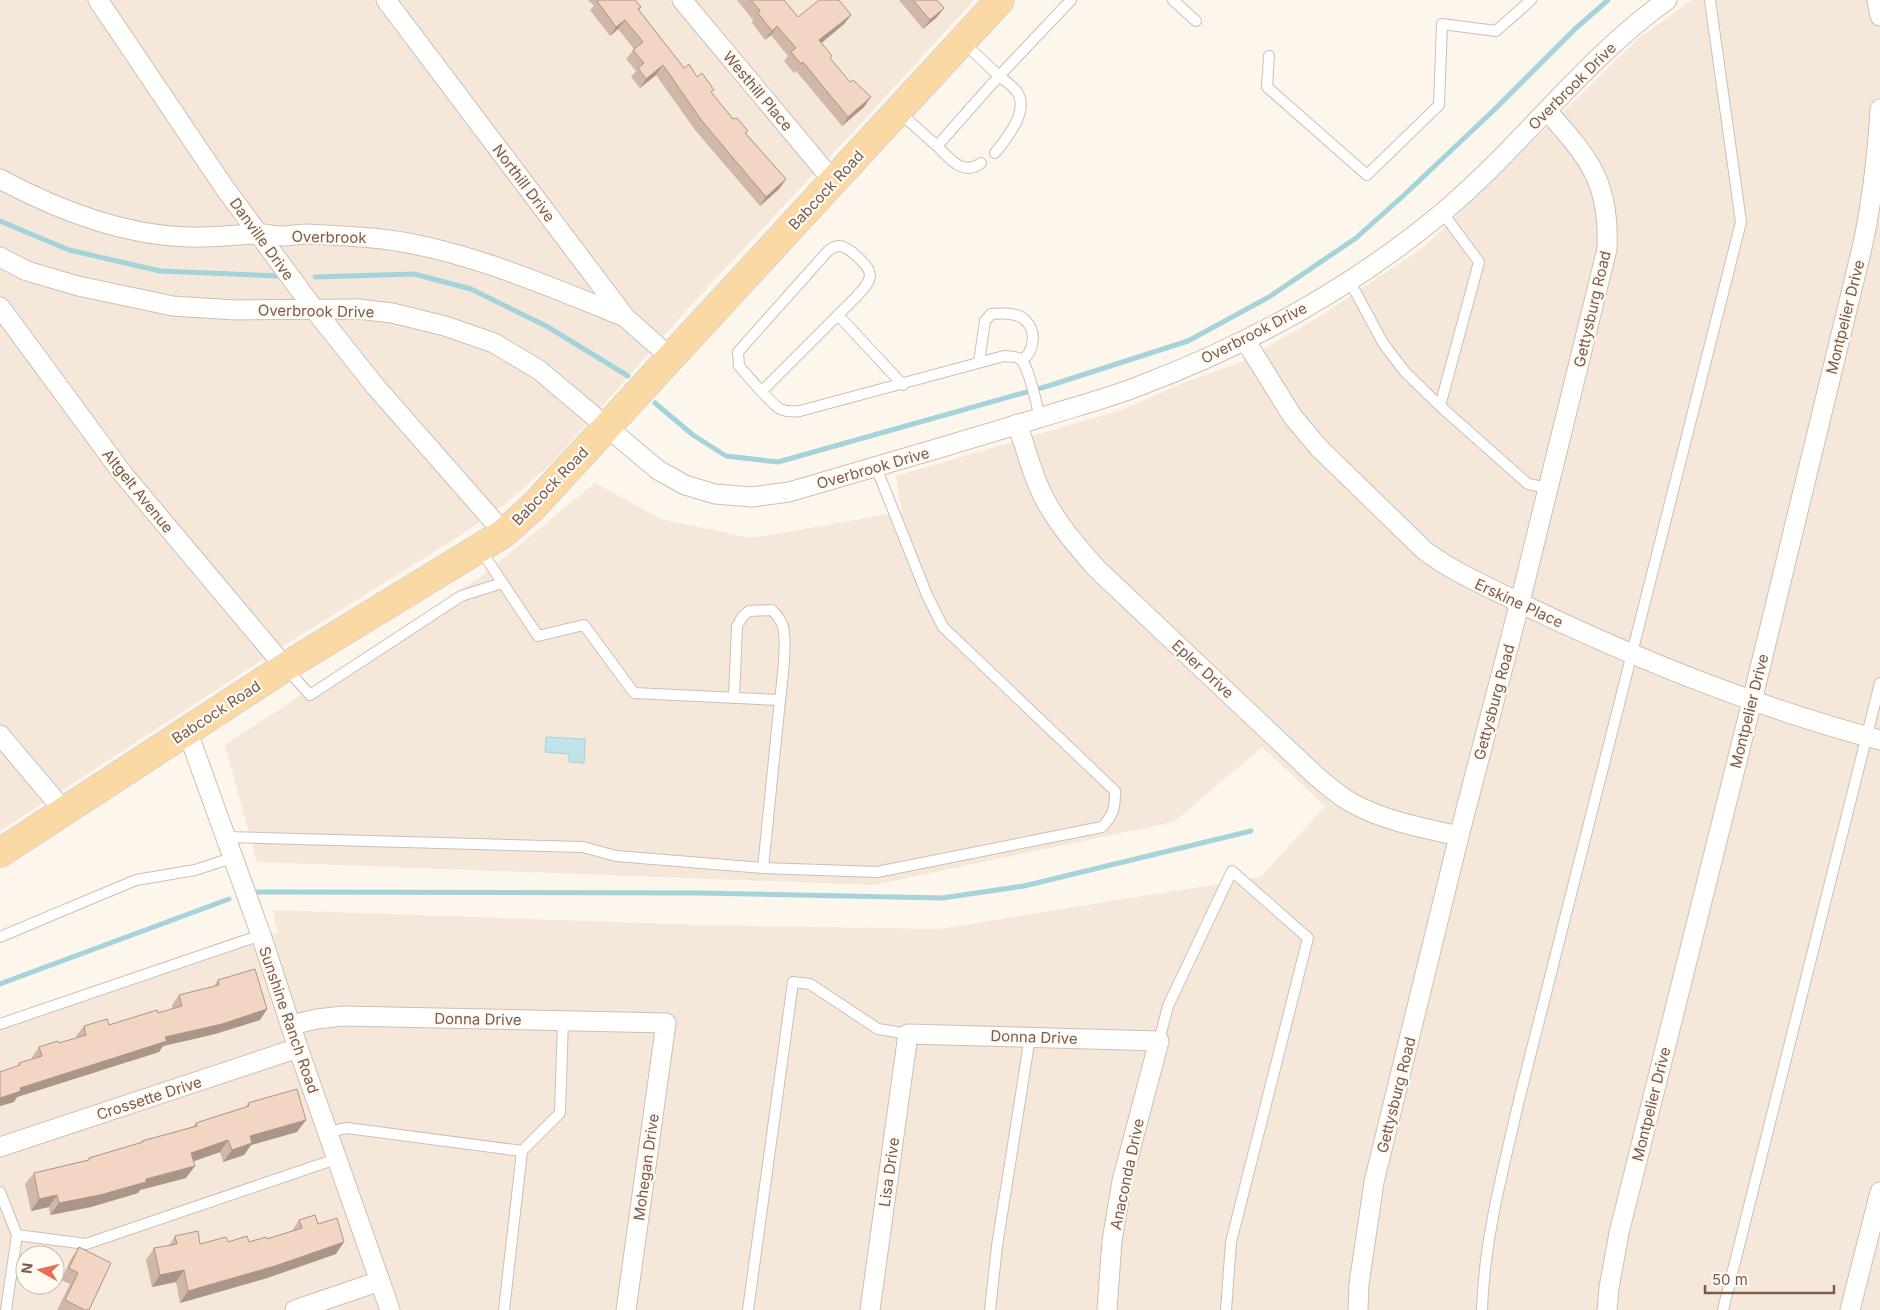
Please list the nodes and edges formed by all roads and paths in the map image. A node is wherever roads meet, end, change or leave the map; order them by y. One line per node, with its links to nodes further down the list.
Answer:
1 (98, 0): 25 (street, Danville Drive)
2 (386, 0): 31 (street, Northill Drive)
3 (682, 0): 23 (street, Westhill Place)
4 (999, 0): 13 (main road, Babcock Road)
5 (1071, 0): 15 (lane)
6 (1173, 0): 12 (lane)
7 (1531, 0): 14 (lane)
8 (1667, 0): 17 (street, Overbrook Drive)
9 (1710, 0): 48 (lane)
10 (1878, 0): 11 (street)
11 (1880, 16)
12 (1196, 21)
13 (963, 42): 15 (lane); 18 (main road, Babcock Road)
14 (1269, 56)
15 (999, 76): 19 (lane); 20 (lane)
16 (1880, 109): 53 (street, Montpelier Drive)
17 (1547, 111): 24 (street, Overbrook Drive); 43 (street, Gettysburg Road)
18 (898, 112): 19 (lane); 23 (main road, Babcock Road)
19 (937, 146): 21 (lane)
20 (995, 153)
21 (981, 163)
22 (0, 179): 25 (street, Overbrook)
23 (834, 182): 33 (main road, Babcock Road)
24 (1442, 212): 27 (street, Overbrook Drive); 38 (lane)
25 (258, 234): 29 (street, Danville Drive); 31 (street, Overbrook)
26 (0, 257): 29 (street, Overbrook Drive)
27 (1349, 280): 32 (street, Overbrook Drive); 38 (lane)
28 (0, 307): 49 (street, Altgelt Avenue)
29 (314, 309): 41 (street, Overbrook Drive); 44 (street, Danville Drive)
30 (838, 315): 36 (lane); 37 (lane); 37 (lane)
31 (625, 317): 33 (street, Northill Drive)
32 (1245, 340): 39 (street, Overbrook Drive); 47 (street, Erskine Place)
33 (671, 358): 41 (main road, Babcock Road)
34 (979, 362): 35 (lane); 35 (lane); 36 (lane)
35 (1024, 364): 39 (lane)
36 (903, 385): 37 (lane)
37 (762, 391)
38 (1440, 406): 43 (lane)
39 (1038, 409): 40 (street, Overbrook Drive)
40 (1017, 424): 42 (street, Overbrook Drive); 58 (street, Epler Drive)
41 (606, 428): 42 (street, Overbrook Drive); 44 (main road, Babcock Road)
42 (876, 467): 62 (lane)
43 (1548, 488): 47 (street, Gettysburg Road)
44 (504, 533): 45 (main road, Babcock Road)
45 (479, 548): 46 (lane); 49 (main road, Babcock Road)
46 (502, 582): 49 (lane); 51 (lane)
47 (1520, 602): 48 (street, Erskine Place); 58 (street, Gettysburg Road)
48 (1632, 654): 53 (street, Erskine Place); 92 (lane)
49 (285, 668): 54 (main road, Babcock Road)
50 (1880, 683): 56 (lane)
51 (734, 698): 52 (lane); 52 (lane)
52 (780, 700): 62 (lane)
53 (1752, 701): 56 (street, Erskine Place); 93 (street, Montpelier Drive)
54 (187, 730): 57 (main road, Babcock Road); 59 (street, Sunshine Ranch Road)
55 (0, 735): 57 (street)
56 (1873, 738): 94 (lane)
57 (65, 812): 60 (main road, Babcock Road)
58 (1459, 836): 91 (street, Gettysburg Road)
59 (226, 837): 61 (street, Sunshine Ranch Road); 62 (lane)
60 (0, 853)
61 (232, 858): 63 (street, Sunshine Ranch Road); 64 (lane)
62 (763, 868)
63 (261, 935): 67 (lane); 68 (street, Sunshine Ranch Road)
64 (0, 937)
65 (563, 1020): 66 (street, Donna Drive); 68 (street, Donna Drive); 75 (lane)
66 (666, 1023): 85 (street, Mohegan Drive)
67 (0, 1024)
68 (291, 1025): 72 (street, Sunshine Ranch Road)
69 (908, 1034): 70 (street, Donna Drive); 86 (lane); 87 (street, Lisa Drive)
70 (1030, 1037): 71 (street, Donna Drive); 88 (lane)
71 (1159, 1041): 89 (street, Anaconda Drive); 90 (lane)
72 (298, 1048): 73 (street, Sunshine Ranch Road); 74 (street, Crossette Drive)
73 (327, 1132): 75 (lane); 76 (street, Sunshine Ranch Road)
74 (0, 1147)
75 (522, 1152): 84 (lane)
76 (336, 1159): 79 (lane); 80 (street, Sunshine Ranch Road)
77 (0, 1192): 79 (lane)
78 (1880, 1192): 95 (street)
79 (17, 1235): 81 (lane)
80 (380, 1281): 82 (street); 83 (street, Sunshine Ranch Road)
81 (6, 1310)
82 (295, 1310)
83 (390, 1310)
84 (504, 1310)
85 (626, 1310)
86 (748, 1310)
87 (870, 1310)
88 (990, 1310)
89 (1107, 1310)
90 (1226, 1310)
91 (1358, 1310)
92 (1482, 1310)
93 (1607, 1310)
94 (1723, 1310)
95 (1850, 1310)

